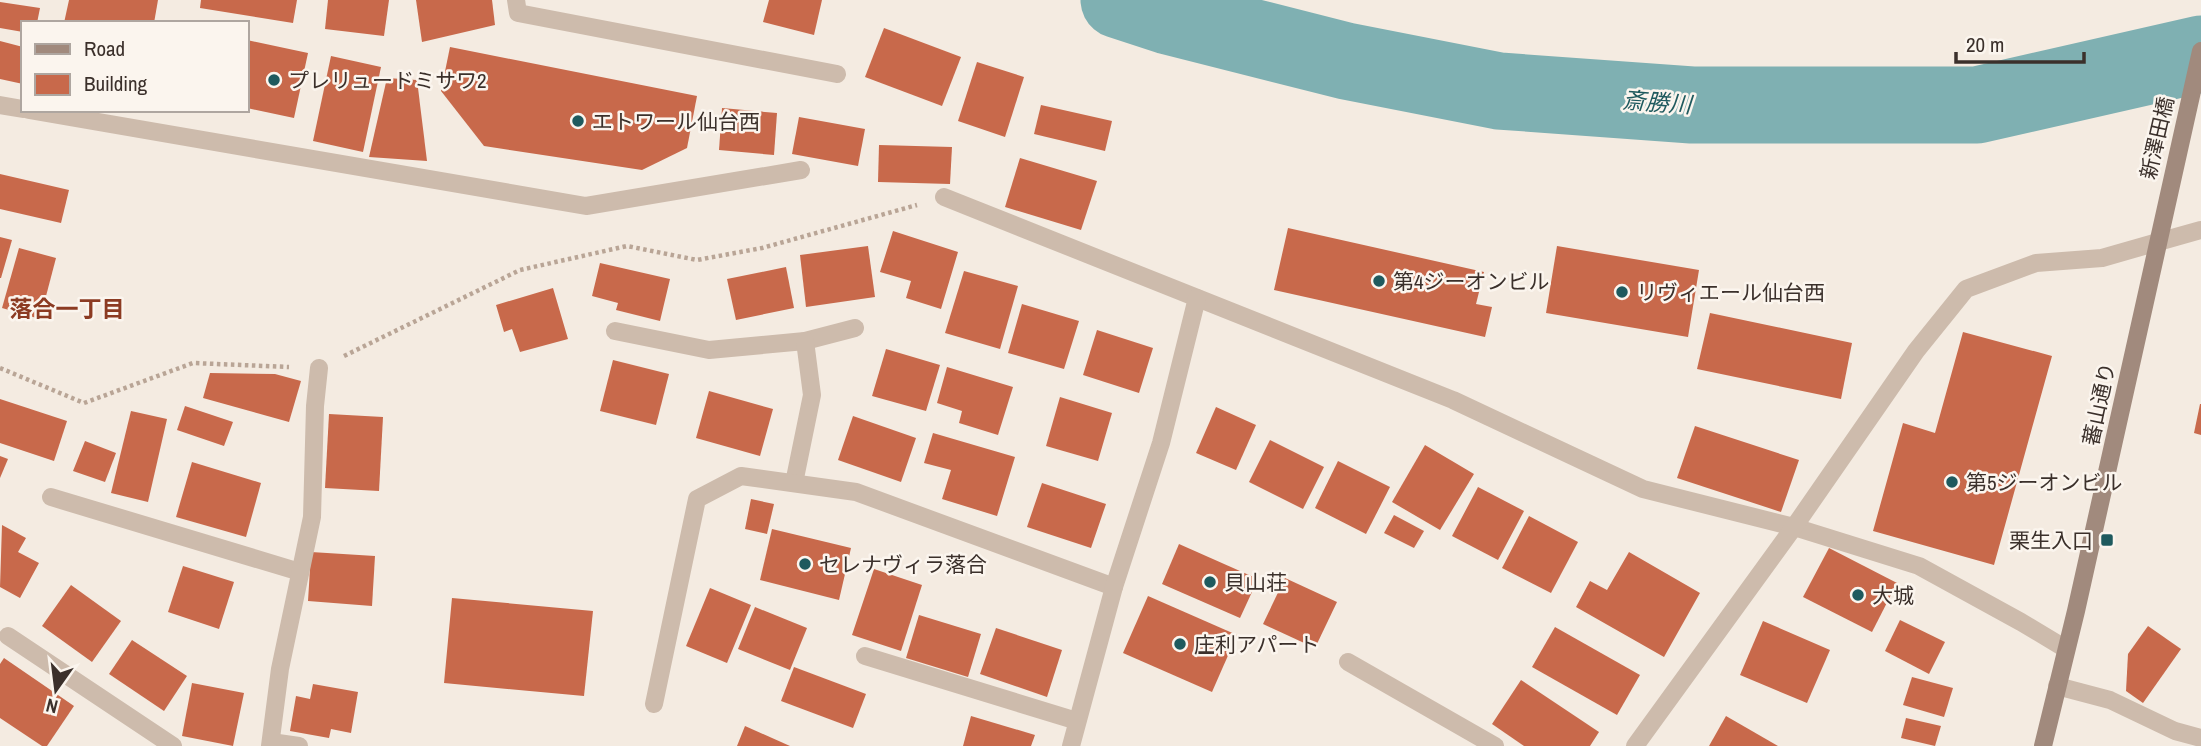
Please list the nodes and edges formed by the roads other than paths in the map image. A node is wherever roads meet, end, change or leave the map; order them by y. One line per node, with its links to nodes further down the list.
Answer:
1 (516, 0): 3 (street)
2 (2201, 51): 8 (main road, 新澤田橋)
3 (838, 74)
4 (0, 105): 5 (street)
5 (21, 109)
6 (41, 112): 7 (street)
7 (801, 170)
8 (2168, 194): 11 (main road, 蕃山通り)
9 (944, 197): 12 (street)
10 (2201, 230): 11 (street)
11 (2158, 242): 19 (street); 23 (main road, 蕃山通り)
12 (1197, 298): 19 (street); 21 (street)
13 (855, 328): 15 (street)
14 (615, 331): 15 (street)
15 (805, 341): 17 (street)
16 (319, 368): 20 (street)
17 (794, 483): 21 (street); 27 (street)
18 (51, 497): 20 (street)
19 (1794, 527): 23 (street); 35 (street)
20 (300, 572): 30 (street)
21 (1114, 587): 28 (street)
22 (8, 636): 31 (street)
23 (2066, 649): 26 (main road, 蕃山通り)
24 (865, 656): 28 (street)
25 (1348, 662): 34 (street)
26 (2057, 686): 29 (street); 36 (main road, 蕃山通り)
27 (654, 704)
28 (1077, 721): 33 (street)
29 (2201, 738)
30 (270, 744): 32 (street)
31 (173, 746)
32 (299, 746)
33 (1070, 746)
34 (1495, 746)
35 (1635, 746)
36 (2043, 746)

